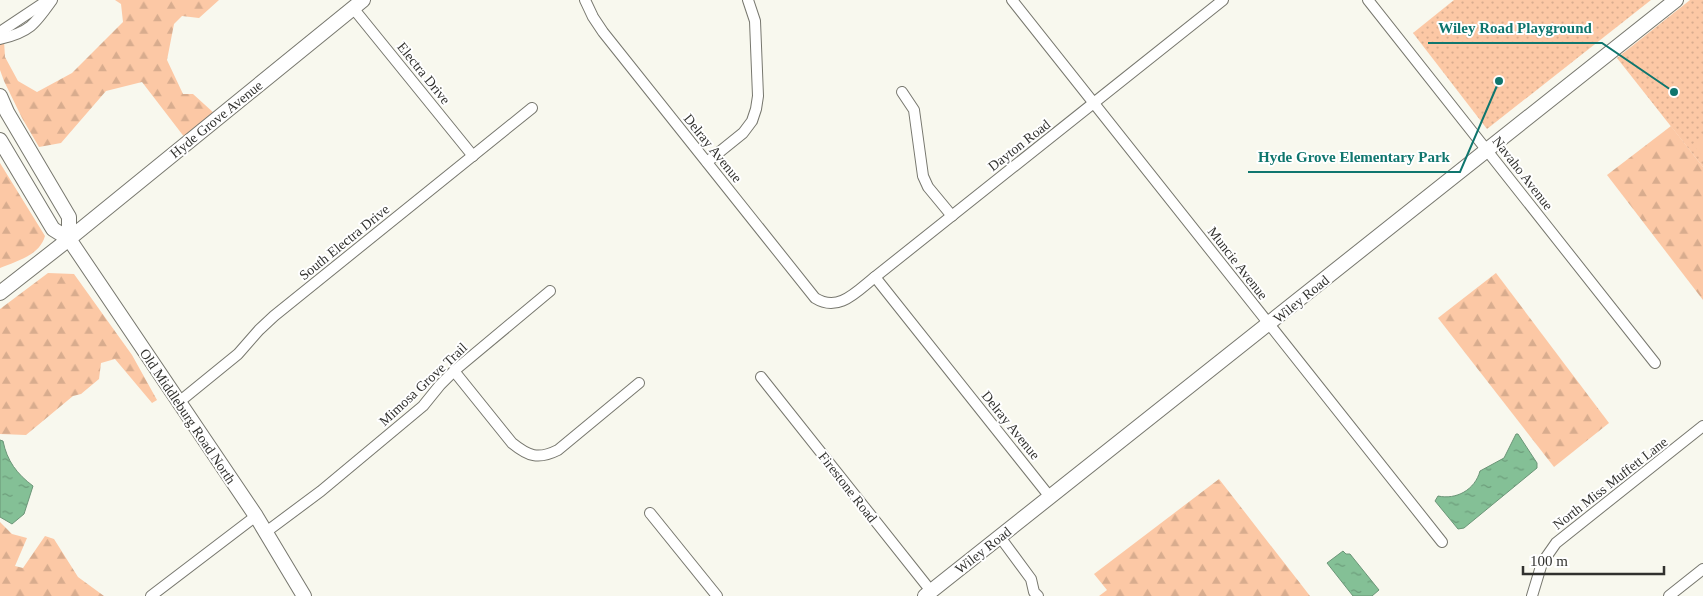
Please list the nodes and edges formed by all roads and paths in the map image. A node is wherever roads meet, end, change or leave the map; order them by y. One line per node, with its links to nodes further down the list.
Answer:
1 (50, 0): 9 (street); 10 (street)
2 (585, 0): 18 (street, Delray Avenue)
3 (748, 0): 18 (street)
4 (1012, 0): 13 (street, Muncie Avenue)
5 (1223, 0): 13 (street, Dayton Road)
6 (1368, 0): 16 (street, Navaho Avenue)
7 (1676, 0): 16 (street, Wiley Road)
8 (358, 4): 17 (street, Electra Drive); 20 (street, Hyde Grove Avenue)
9 (0, 32)
10 (0, 39)
11 (902, 92): 19 (street)
12 (0, 96): 20 (street)
13 (1094, 103): 19 (street, Dayton Road); 25 (street, Muncie Avenue)
14 (532, 108): 17 (street, South Electra Drive)
15 (0, 140): 20 (street, Old Middleburg Road North)
16 (1487, 150): 25 (street, Wiley Road); 26 (street, Navaho Avenue)
17 (472, 156): 30 (street, South Electra Drive)
18 (707, 162): 24 (street, Delray Avenue)
19 (952, 216): 21 (street, Dayton Road)
20 (69, 239): 23 (street, Hyde Grove Avenue); 30 (street, Old Middleburg Road North)
21 (875, 277): 24 (street, Dayton Road); 32 (street, Delray Avenue)
22 (550, 291): 27 (street, Mimosa Grove Trail)
23 (0, 293)
24 (829, 304)
25 (1269, 324): 32 (street, Wiley Road); 37 (street, Muncie Avenue)
26 (1656, 364)
27 (454, 371): 29 (street); 35 (street, Mimosa Grove Trail)
28 (761, 377): 39 (street, Firestone Road)
29 (639, 383)
30 (179, 402): 34 (street, Old Middleburg Road North)
31 (1703, 426): 44 (street, North Miss Muffett Lane)
32 (1050, 496): 36 (street, Wiley Road)
33 (650, 513): 42 (street)
34 (256, 516): 35 (street, Old Middleburg Road North); 40 (street)
35 (266, 532): 41 (street, Old Middleburg Road North)
36 (1000, 537): 39 (street, Wiley Road); 43 (street)
37 (1442, 542)
38 (1703, 569): 45 (street)
39 (930, 594)
40 (151, 596)
41 (304, 596)
42 (718, 596)
43 (1038, 596)
44 (1532, 596)
45 (1668, 596)

